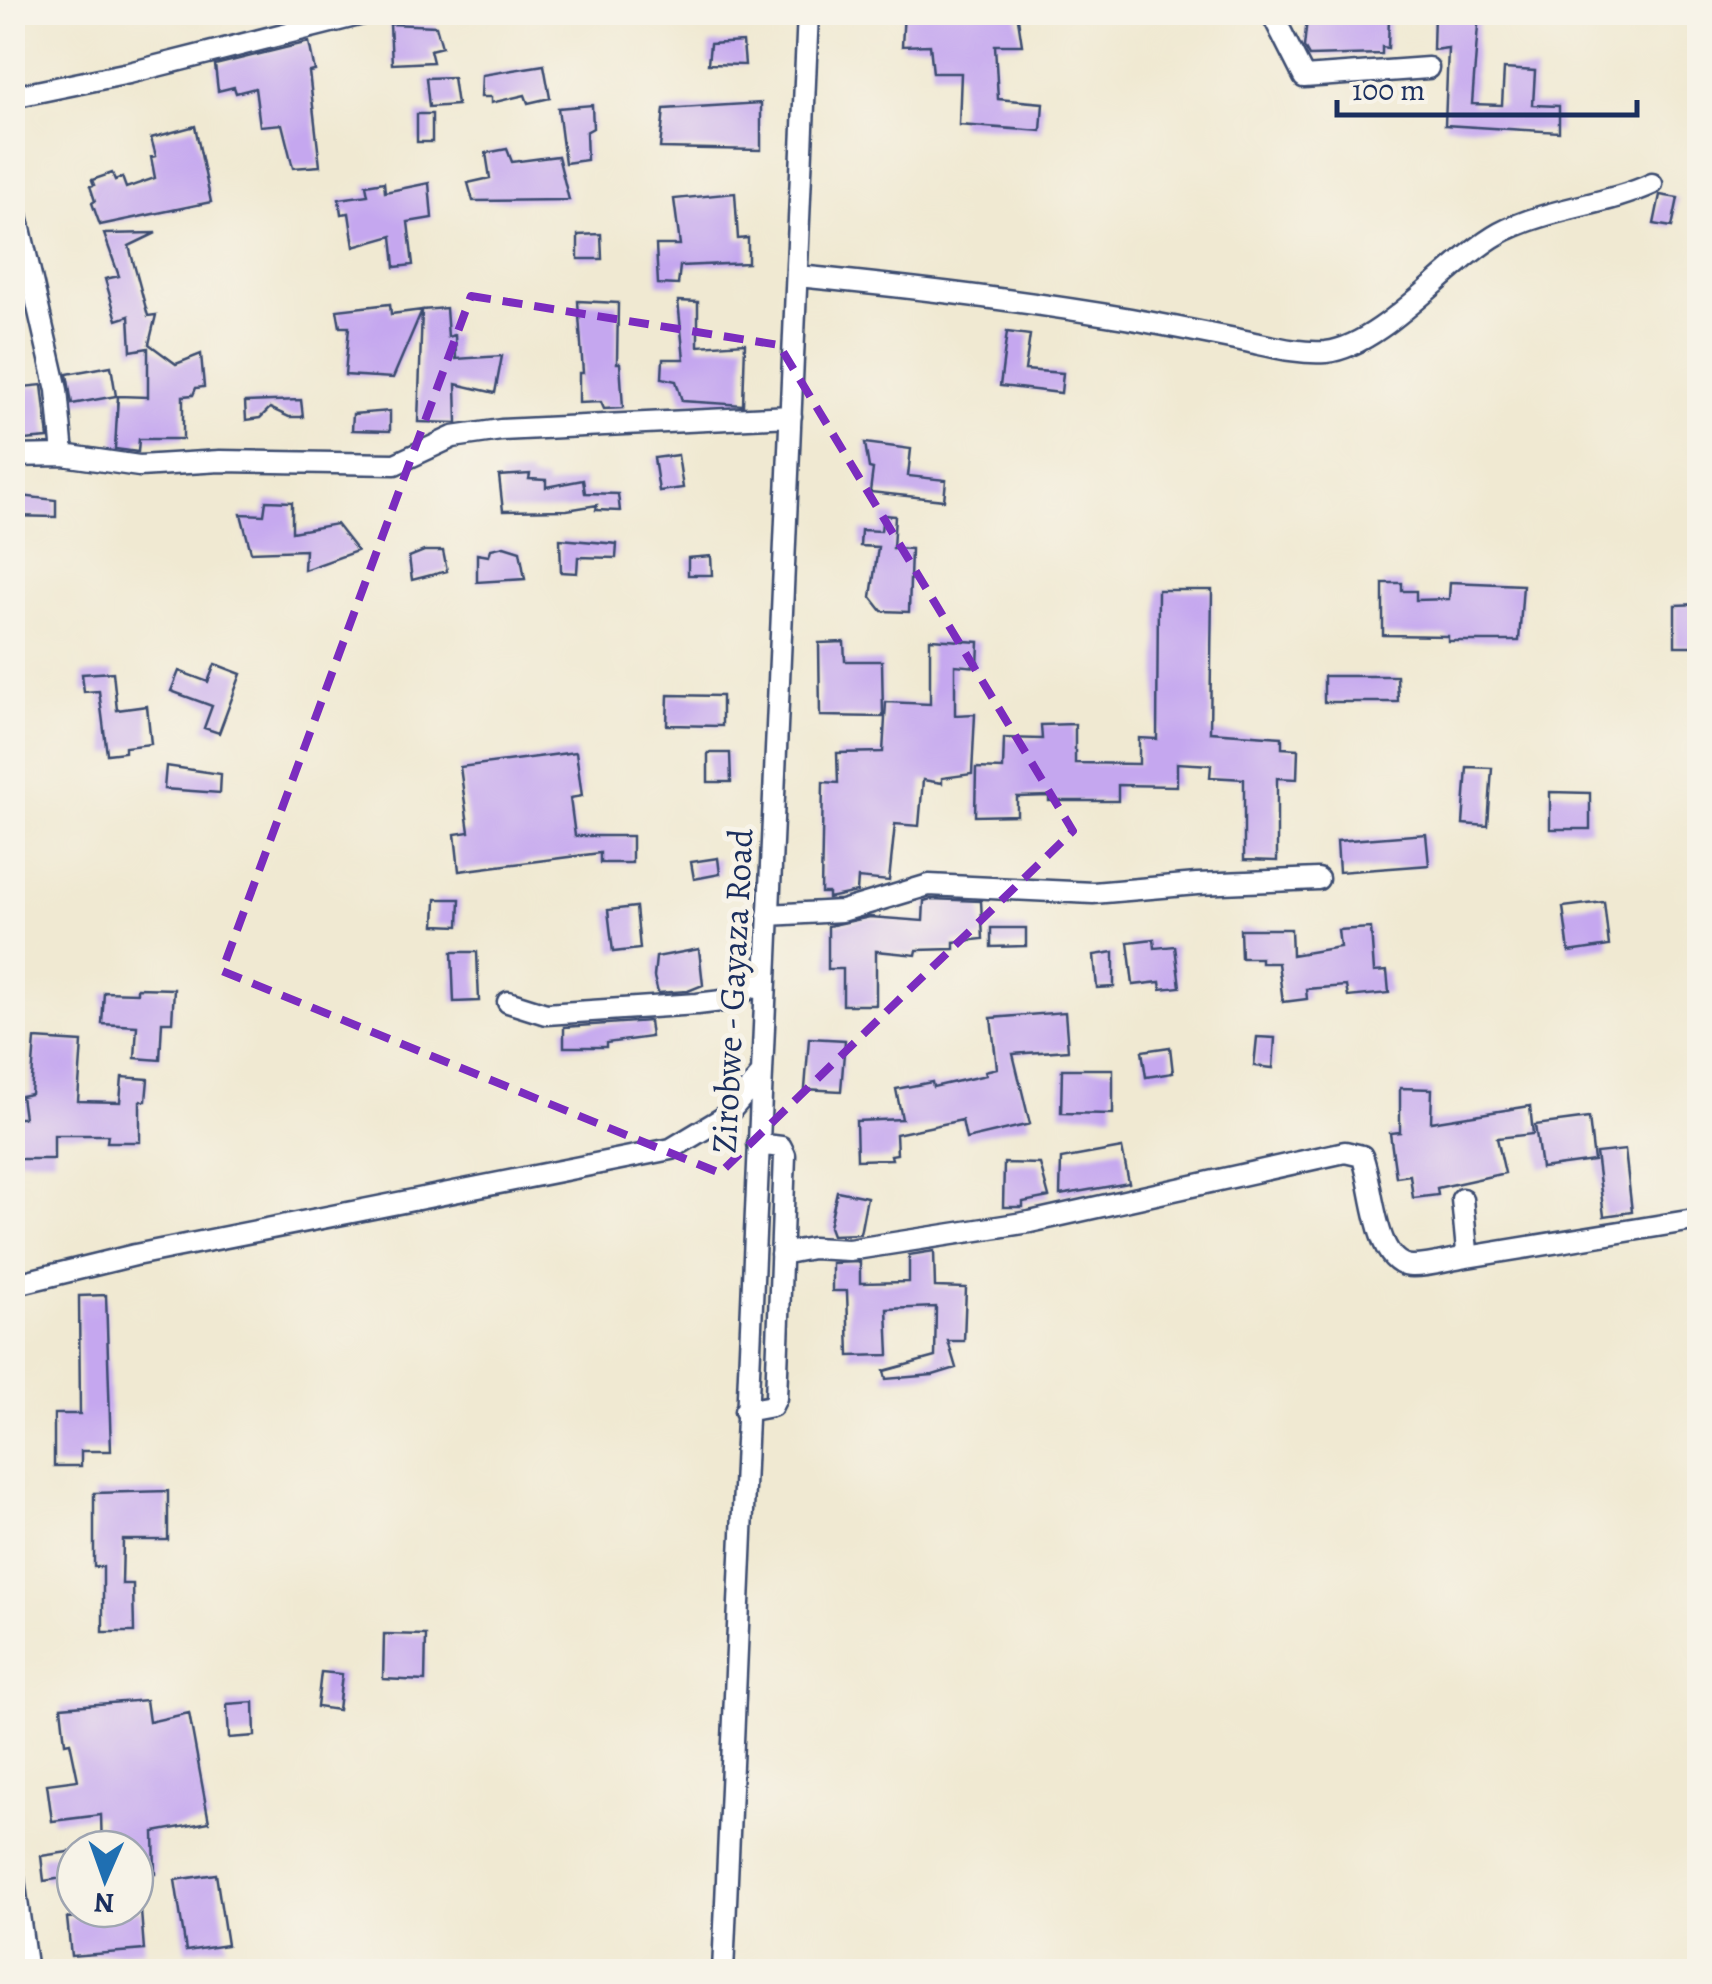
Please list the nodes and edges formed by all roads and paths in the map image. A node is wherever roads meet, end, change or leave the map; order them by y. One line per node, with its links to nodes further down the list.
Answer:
1 (371, 12): 5 (street)
2 (808, 12): 8 (street, Zirobwe - Gayaza Road)
3 (1271, 12): 4 (street)
4 (1428, 68)
5 (12, 97)
6 (1652, 184): 8 (street)
7 (14, 202): 10 (street)
8 (798, 276): 9 (street, Zirobwe - Gayaza Road)
9 (790, 416): 10 (street); 13 (street, Zirobwe - Gayaza Road)
10 (63, 455): 11 (street)
11 (12, 456)
12 (1318, 879): 13 (street)
13 (768, 914): 14 (street, Zirobwe - Gayaza Road)
14 (766, 978): 15 (street); 16 (street, Zirobwe - Gayaza Road)
15 (508, 1002)
16 (762, 1075): 17 (street, Zirobwe - Gayaza Road); 22 (street)
17 (758, 1144): 20 (street); 23 (street, Zirobwe - Gayaza Road)
18 (1462, 1199): 21 (street)
19 (1700, 1219): 21 (street)
20 (781, 1254): 21 (street); 23 (street)
21 (1461, 1258)
22 (12, 1285)
23 (746, 1410): 26 (street, Zirobwe - Gayaza Road)
24 (12, 1865): 25 (street)
25 (27, 1972)
26 (723, 1972)

